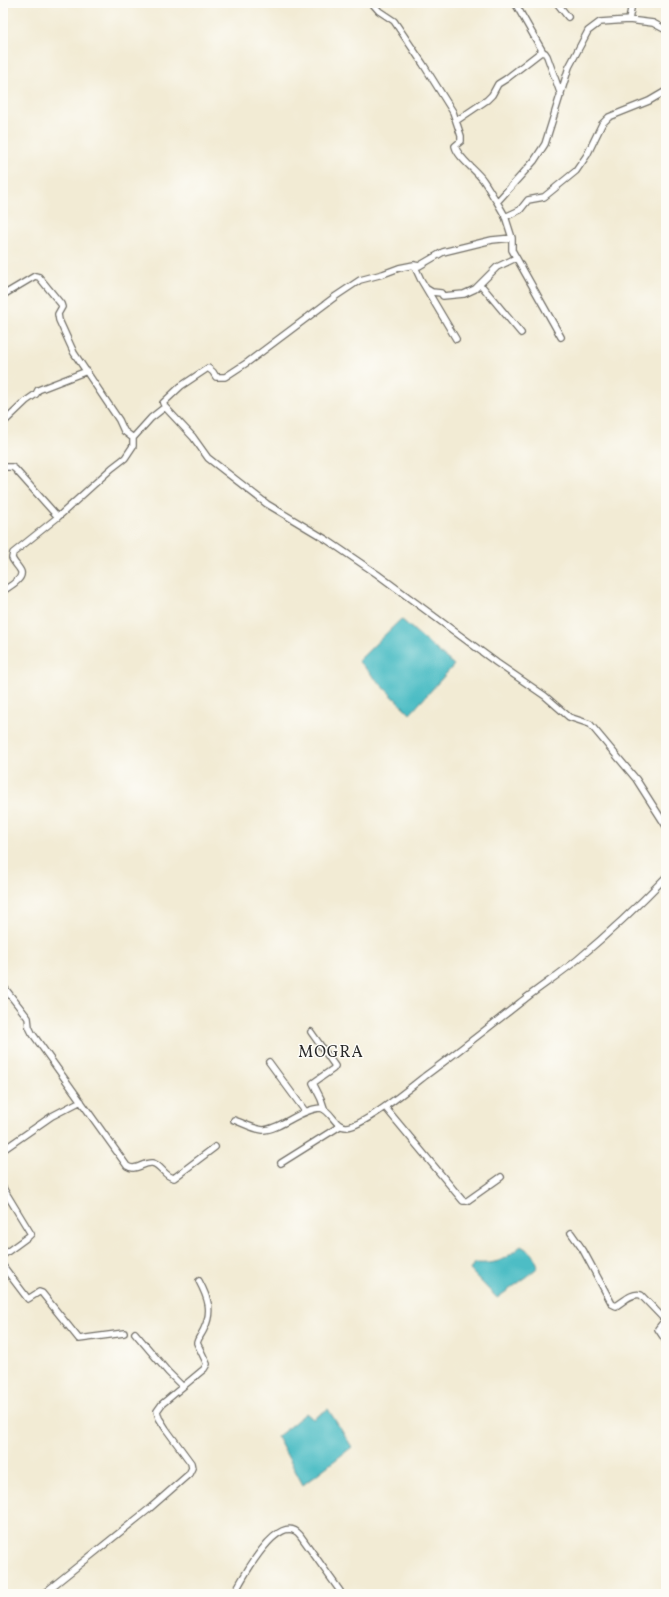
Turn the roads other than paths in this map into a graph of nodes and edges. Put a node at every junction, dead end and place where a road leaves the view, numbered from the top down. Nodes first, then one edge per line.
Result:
1 (372, 3) edge
2 (515, 3) edge
3 (557, 3) edge
4 (632, 3) edge
5 (568, 17) dead end
6 (628, 20) junction
7 (666, 30) edge
8 (543, 52) junction
9 (666, 91) edge
10 (560, 95) junction
11 (456, 122) junction
12 (497, 202) junction
13 (505, 217) junction
14 (512, 238) junction
15 (516, 258) junction
16 (414, 265) junction
17 (481, 284) junction
18 (427, 289) junction
19 (3, 295) edge
20 (521, 333) dead end
21 (561, 337) dead end
22 (456, 340) dead end
23 (87, 372) junction
24 (166, 407) junction
25 (3, 423) edge
26 (133, 438) junction
27 (3, 467) edge
28 (58, 517) junction
29 (3, 591) edge
30 (666, 826) edge
31 (666, 877) edge
32 (3, 986) edge
33 (311, 1032) dead end
34 (269, 1062) dead end
35 (81, 1101) junction
36 (385, 1107) junction
37 (324, 1108) junction
38 (305, 1112) junction
39 (234, 1120) dead end
40 (340, 1126) junction
41 (215, 1147) dead end
42 (3, 1150) edge
43 (281, 1163) dead end
44 (501, 1177) dead end
45 (3, 1188) edge
46 (570, 1233) dead end
47 (3, 1255) edge
48 (3, 1266) edge
49 (199, 1281) dead end
50 (124, 1333) dead end
51 (135, 1333) dead end
52 (666, 1341) edge
53 (182, 1386) junction
54 (340, 1591) dead end
55 (43, 1594) edge
56 (234, 1594) edge

1 - 11 street
2 - 8 street
3 - 5 street
4 - 6 street
6 - 7 street
6 - 10 street
8 - 10 street
8 - 11 street
9 - 13 street
10 - 12 street
11 - 12 street
12 - 13 street
13 - 14 street
14 - 15 street
14 - 16 street
15 - 17 street
15 - 21 street
16 - 18 street
16 - 24 street
17 - 18 street
17 - 20 street
18 - 22 street
19 - 23 street
23 - 25 street
23 - 26 street
24 - 26 street
24 - 30 street
26 - 28 street
27 - 28 street
28 - 29 street
31 - 36 street
32 - 35 street
33 - 37 street
34 - 38 street
35 - 41 street
35 - 42 street
36 - 40 street
36 - 44 street
37 - 38 street
37 - 40 street
38 - 39 street
40 - 43 street
45 - 47 street
46 - 52 street
48 - 50 street
49 - 53 street
51 - 53 street
53 - 55 street
54 - 56 street

